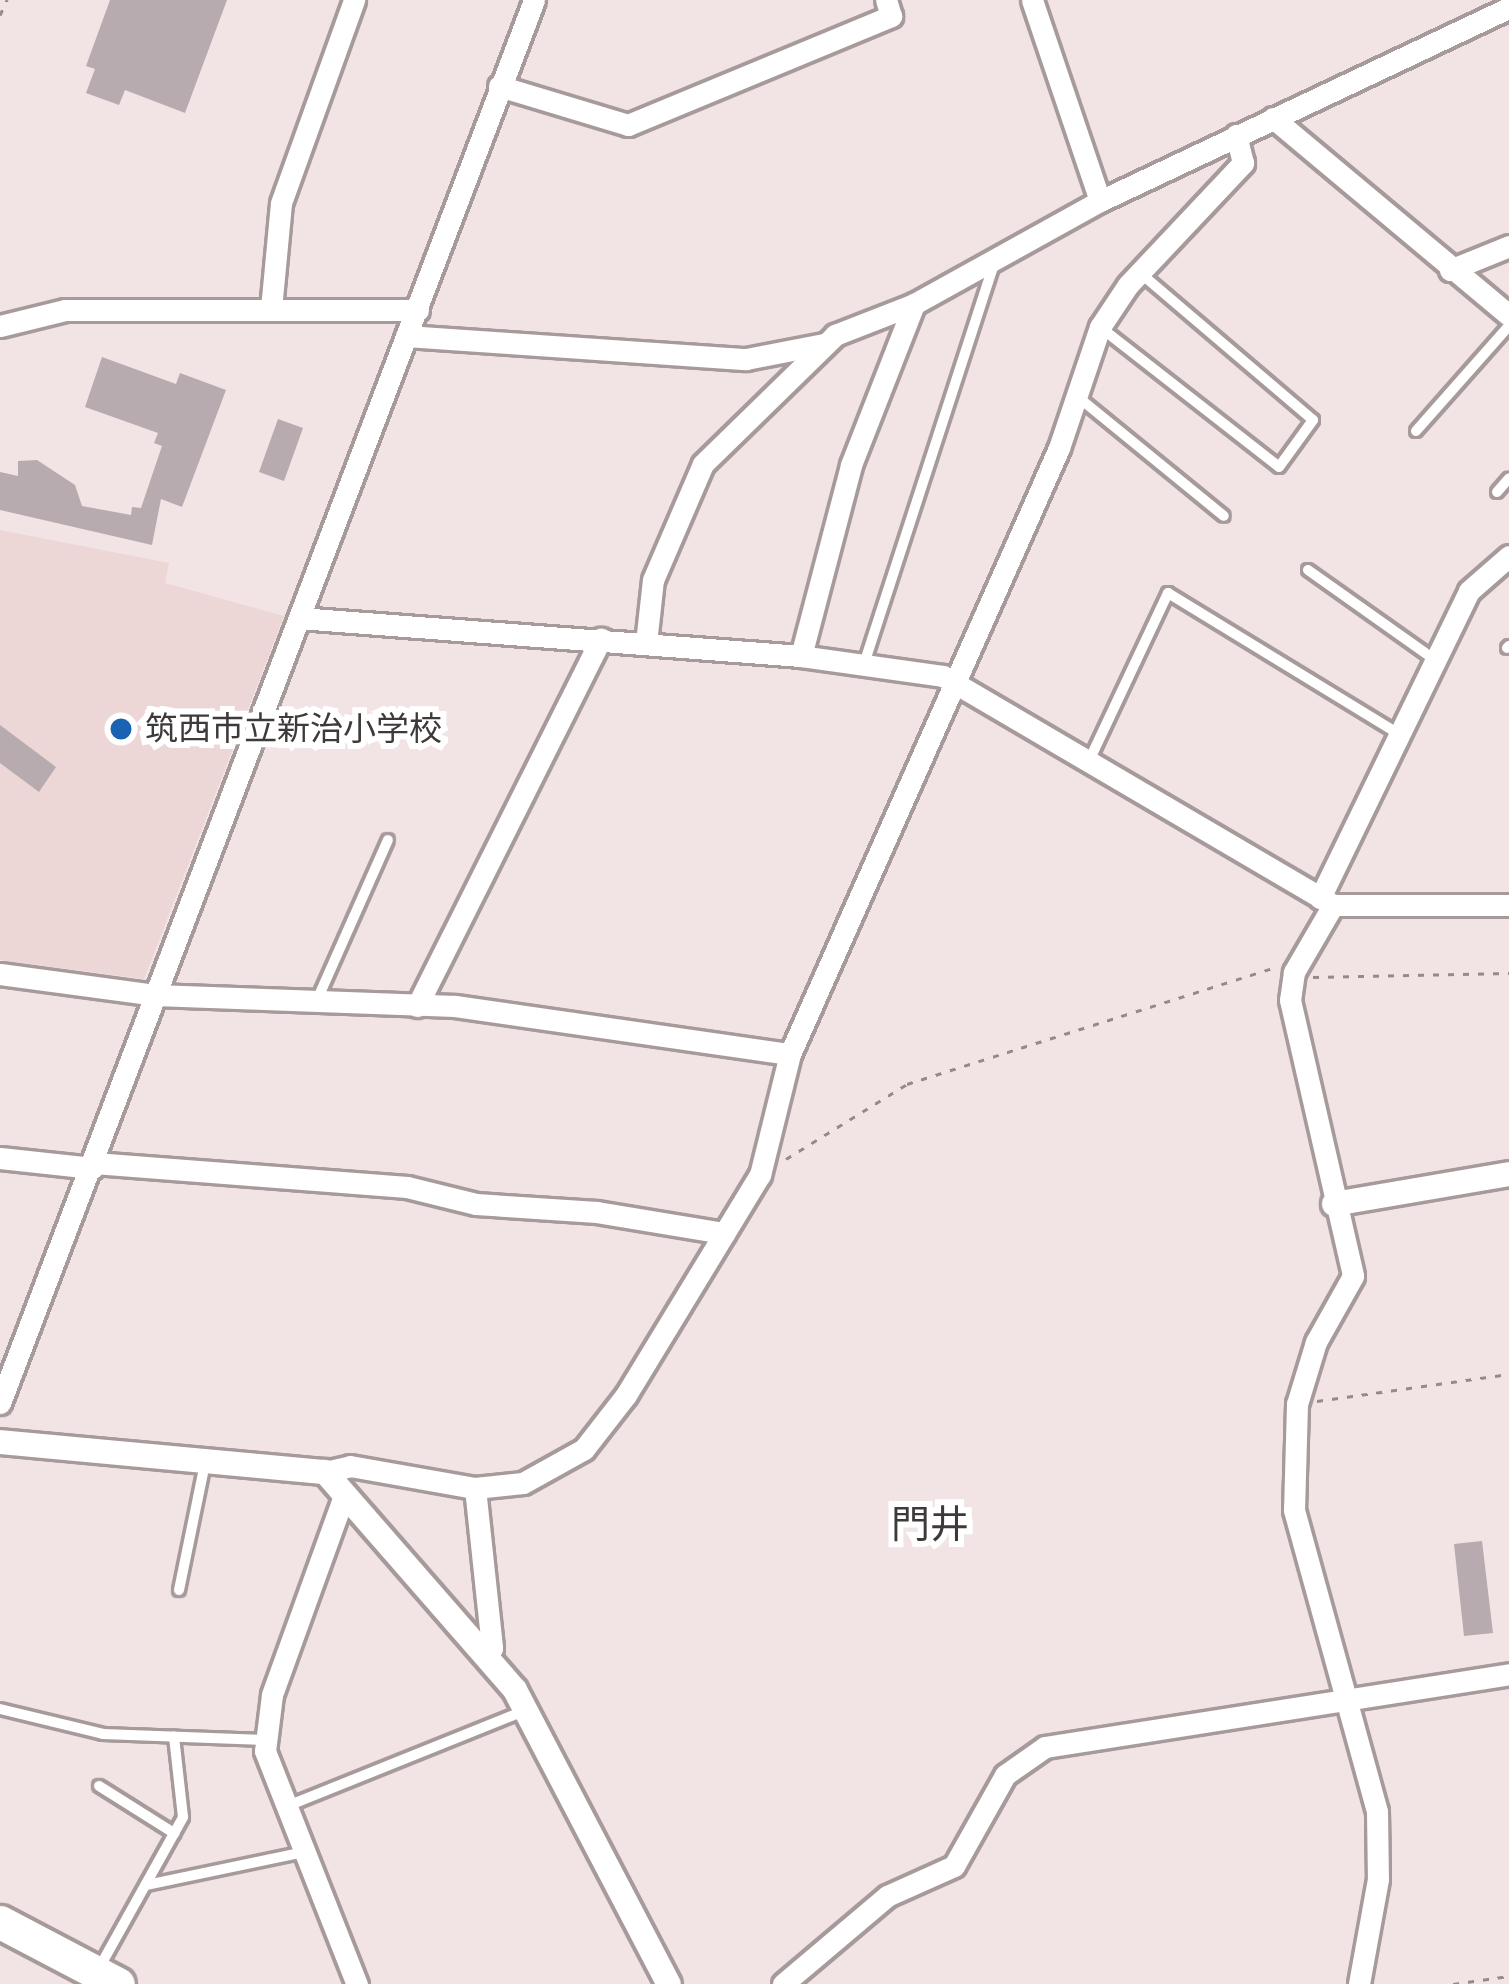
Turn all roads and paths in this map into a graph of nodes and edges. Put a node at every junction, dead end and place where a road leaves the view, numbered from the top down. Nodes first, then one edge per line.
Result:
1 (7, 0) edge
2 (354, 0) edge
3 (534, 0) edge
4 (886, 0) edge
5 (1032, 0) edge
6 (1509, 8) edge
7 (0, 15) edge
8 (500, 86) junction
9 (1273, 118) junction
10 (1236, 135) junction
11 (1100, 201) junction
12 (1509, 246) edge
13 (994, 263) junction
14 (1450, 270) junction
15 (1139, 272) junction
16 (914, 304) junction
17 (271, 309) junction
18 (418, 310) junction
19 (1509, 314) edge
20 (0, 326) edge
21 (1509, 326) edge
22 (1100, 327) junction
23 (406, 336) junction
24 (824, 344) junction
25 (1075, 395) junction
26 (1416, 431) dead end
27 (1509, 478) edge
28 (1497, 492) dead end
29 (1224, 516) dead end
30 (1509, 556) edge
31 (1308, 570) dead end
32 (299, 618) junction
33 (602, 639) junction
34 (646, 643) junction
35 (801, 656) junction
36 (1435, 660) junction
37 (864, 664) junction
38 (955, 687) junction
39 (1399, 734) junction
40 (1088, 764) junction
41 (388, 840) dead end
42 (1326, 901) junction
43 (1509, 905) edge
44 (1509, 973) edge
45 (0, 974) edge
46 (1294, 977) junction
47 (155, 995) junction
48 (315, 1003) junction
49 (417, 1006) junction
50 (790, 1054) junction
51 (0, 1158) edge
52 (93, 1166) junction
53 (1509, 1174) edge
54 (760, 1175) junction
55 (1334, 1204) junction
56 (724, 1233) junction
57 (1509, 1374) edge
58 (0, 1403) edge
59 (1297, 1404) junction
60 (0, 1442) edge
61 (206, 1460) junction
62 (325, 1472) junction
63 (475, 1488) junction
64 (345, 1493) junction
65 (179, 1590) dead end
66 (486, 1653) junction
67 (1509, 1674) edge
68 (1352, 1697) junction
69 (0, 1709) edge
70 (527, 1710) junction
71 (174, 1736) junction
72 (266, 1740) junction
73 (99, 1786) dead end
74 (285, 1807) junction
75 (174, 1833) junction
76 (304, 1852) junction
77 (146, 1885) junction
78 (0, 1922) edge
79 (1509, 1976) edge
80 (102, 1980) edge
81 (357, 1984) edge
82 (669, 1984) edge
83 (783, 1984) edge
84 (1359, 1984) edge
85 (1453, 1984) edge

1 - 7 path
2 - 17 street
3 - 8 street
4 - 8 street
5 - 11 street
6 - 9 street
8 - 18 street
9 - 10 street
9 - 14 street
10 - 11 street
10 - 15 street
11 - 13 street
12 - 14 street
13 - 16 street
13 - 37 lane
14 - 19 street
15 - 22 street
15 - 22 lane
16 - 24 street
16 - 35 street
17 - 18 street
17 - 20 street
18 - 23 street
21 - 26 lane
22 - 25 street
23 - 24 street
23 - 32 street
24 - 34 street
25 - 29 lane
25 - 38 street
27 - 28 lane
30 - 36 street
31 - 36 lane
32 - 33 street
32 - 47 street
33 - 34 street
33 - 49 street
34 - 35 street
35 - 37 street
36 - 39 street
37 - 38 street
38 - 40 street
38 - 50 street
39 - 40 lane
39 - 42 street
40 - 42 street
41 - 48 lane
42 - 43 street
42 - 46 street
44 - 46 path
45 - 47 street
46 - 54 path
46 - 55 street
47 - 48 street
47 - 52 street
48 - 49 street
49 - 50 street
50 - 54 street
51 - 52 street
52 - 56 street
52 - 58 street
53 - 55 street
54 - 56 street
55 - 59 street
56 - 63 street
57 - 59 path
59 - 68 street
60 - 61 street
61 - 62 street
61 - 65 lane
62 - 63 street
62 - 64 street
63 - 66 street
64 - 66 street
64 - 72 street
66 - 70 street
67 - 68 street
68 - 83 street
68 - 84 street
69 - 71 lane
70 - 74 lane
70 - 82 street
71 - 72 lane
71 - 75 lane
72 - 74 street
73 - 75 lane
74 - 76 street
75 - 77 lane
76 - 77 lane
76 - 81 street
77 - 80 lane
78 - 80 highway
79 - 85 path

